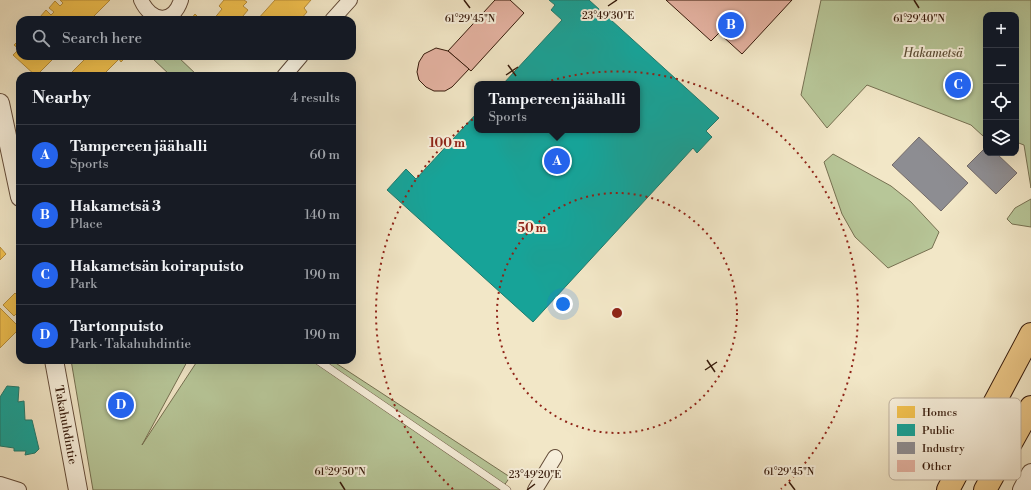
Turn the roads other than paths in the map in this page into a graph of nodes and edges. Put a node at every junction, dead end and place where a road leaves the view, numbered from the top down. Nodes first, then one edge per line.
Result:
1 (141, 0) edge
2 (181, 0) edge
3 (350, 0) edge
4 (157, 16) edge
5 (169, 16) edge
6 (336, 16) edge
7 (298, 60) edge
8 (287, 72) edge
9 (0, 103) edge
10 (16, 178) edge
11 (1031, 334) edge
12 (55, 364) edge
13 (323, 364) edge
14 (997, 398) edge
15 (1031, 407) edge
16 (1021, 425) edge
17 (556, 457) dead end
18 (1031, 473) edge
19 (953, 480) edge
20 (991, 480) edge
21 (0, 484) edge
22 (19, 490) edge
23 (78, 490) edge
24 (507, 490) edge
25 (535, 490) edge
26 (948, 490) edge
27 (985, 490) edge
28 (1022, 490) edge

1 - 4 street
2 - 5 street
3 - 6 street
7 - 8 street
9 - 10 street
11 - 14 highway
12 - 23 street, Takahuhdintie
13 - 24 lane
15 - 16 highway
17 - 25 street
18 - 28 street
19 - 26 highway
20 - 27 highway
21 - 22 street

